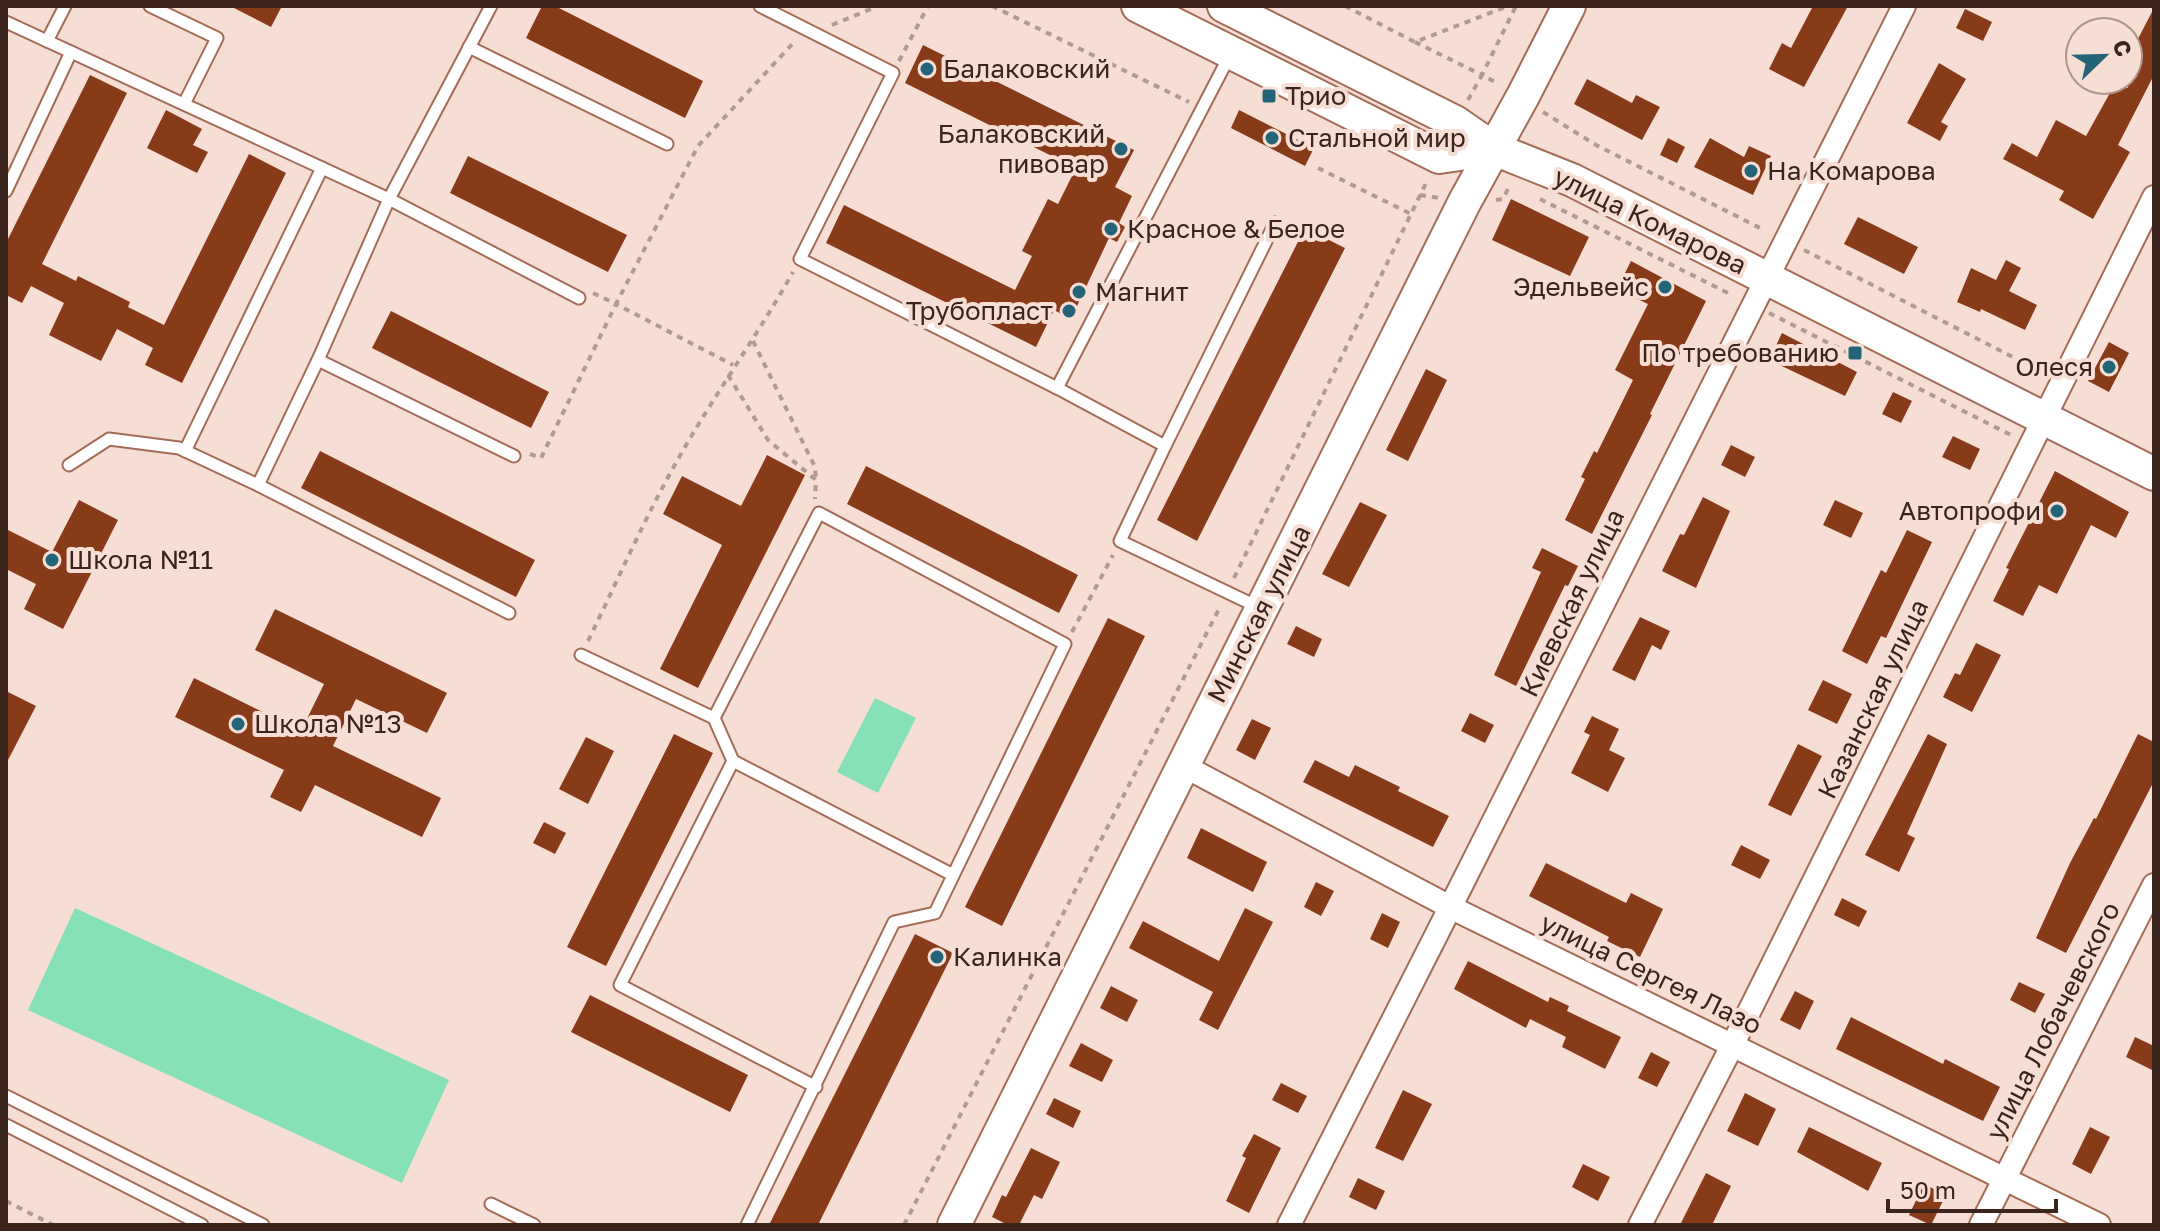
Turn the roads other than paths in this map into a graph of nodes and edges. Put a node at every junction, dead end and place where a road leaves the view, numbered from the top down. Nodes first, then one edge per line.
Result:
1 (65, 6) edge
2 (150, 6) edge
3 (491, 6) edge
4 (760, 6) edge
5 (1138, 6) edge
6 (1224, 6) edge
7 (1569, 6) edge
8 (1904, 6) edge
9 (6, 22) edge
10 (47, 41) junction
11 (469, 47) junction
12 (71, 52) junction
13 (1231, 53) junction
14 (184, 104) junction
15 (667, 144) dead end
16 (1494, 149) junction
17 (322, 168) junction
18 (6, 191) edge
19 (2154, 197) edge
20 (389, 199) junction
21 (1275, 223) dead end
22 (1758, 291) junction
23 (579, 298) road end
24 (318, 360) junction
25 (1057, 388) junction
26 (2038, 432) junction
27 (1165, 446) junction
28 (185, 451) junction
29 (514, 456) road end
30 (69, 465) dead end
31 (2154, 474) edge
32 (258, 485) junction
33 (1262, 609) junction
34 (509, 613) dead end
35 (581, 655) road end
36 (714, 718) junction
37 (733, 761) junction
38 (1182, 765) junction
39 (953, 875) junction
40 (2154, 885) edge
41 (1452, 908) junction
42 (1732, 1046) junction
43 (816, 1087) junction
44 (6, 1096) edge
45 (6, 1125) edge
46 (2004, 1178) junction
47 (491, 1204) dead end
48 (202, 1225) edge
49 (263, 1225) edge
50 (534, 1225) edge
51 (747, 1225) edge
52 (954, 1225) edge
53 (1289, 1225) edge
54 (1640, 1225) edge
55 (1981, 1225) edge
56 (2099, 1225) edge

1 - 10 lane
2 - 14 lane
3 - 11 lane
4 - 25 lane
5 - 13 main road
6 - 16 main road
7 - 16 main road, Минская улица
8 - 22 street, Киевская улица
9 - 10 lane
10 - 12 lane
11 - 15 lane
11 - 20 lane
12 - 14 lane
12 - 18 lane
13 - 16 main road, улица Комарова
13 - 25 lane
14 - 17 lane
16 - 22 main road, улица Комарова
16 - 33 main road, Минская улица
17 - 20 lane
17 - 28 lane
19 - 26 street, Казанская улица
20 - 23 lane
20 - 24 lane
21 - 27 lane
22 - 26 main road, улица Комарова
22 - 41 street, Киевская улица
24 - 29 lane
24 - 32 lane
25 - 27 lane
26 - 31 main road, улица Комарова
26 - 42 street, Казанская улица
27 - 33 lane
28 - 30 lane
28 - 32 lane
32 - 34 lane
33 - 38 main road, Минская улица
35 - 36 lane
36 - 37 lane
36 - 39 lane
37 - 39 lane
37 - 43 lane
38 - 41 street, улица Сергея Лазо
38 - 52 main road, Минская улица
39 - 43 lane
40 - 46 street, улица Лобачевского
41 - 42 street, улица Сергея Лазо
41 - 53 street, Киевская улица
42 - 46 street, улица Сергея Лазо
42 - 54 street, Казанская улица
43 - 51 lane
44 - 49 lane
45 - 48 lane
46 - 55 street, улица Лобачевского
46 - 56 street, улица Сергея Лазо
47 - 50 lane

